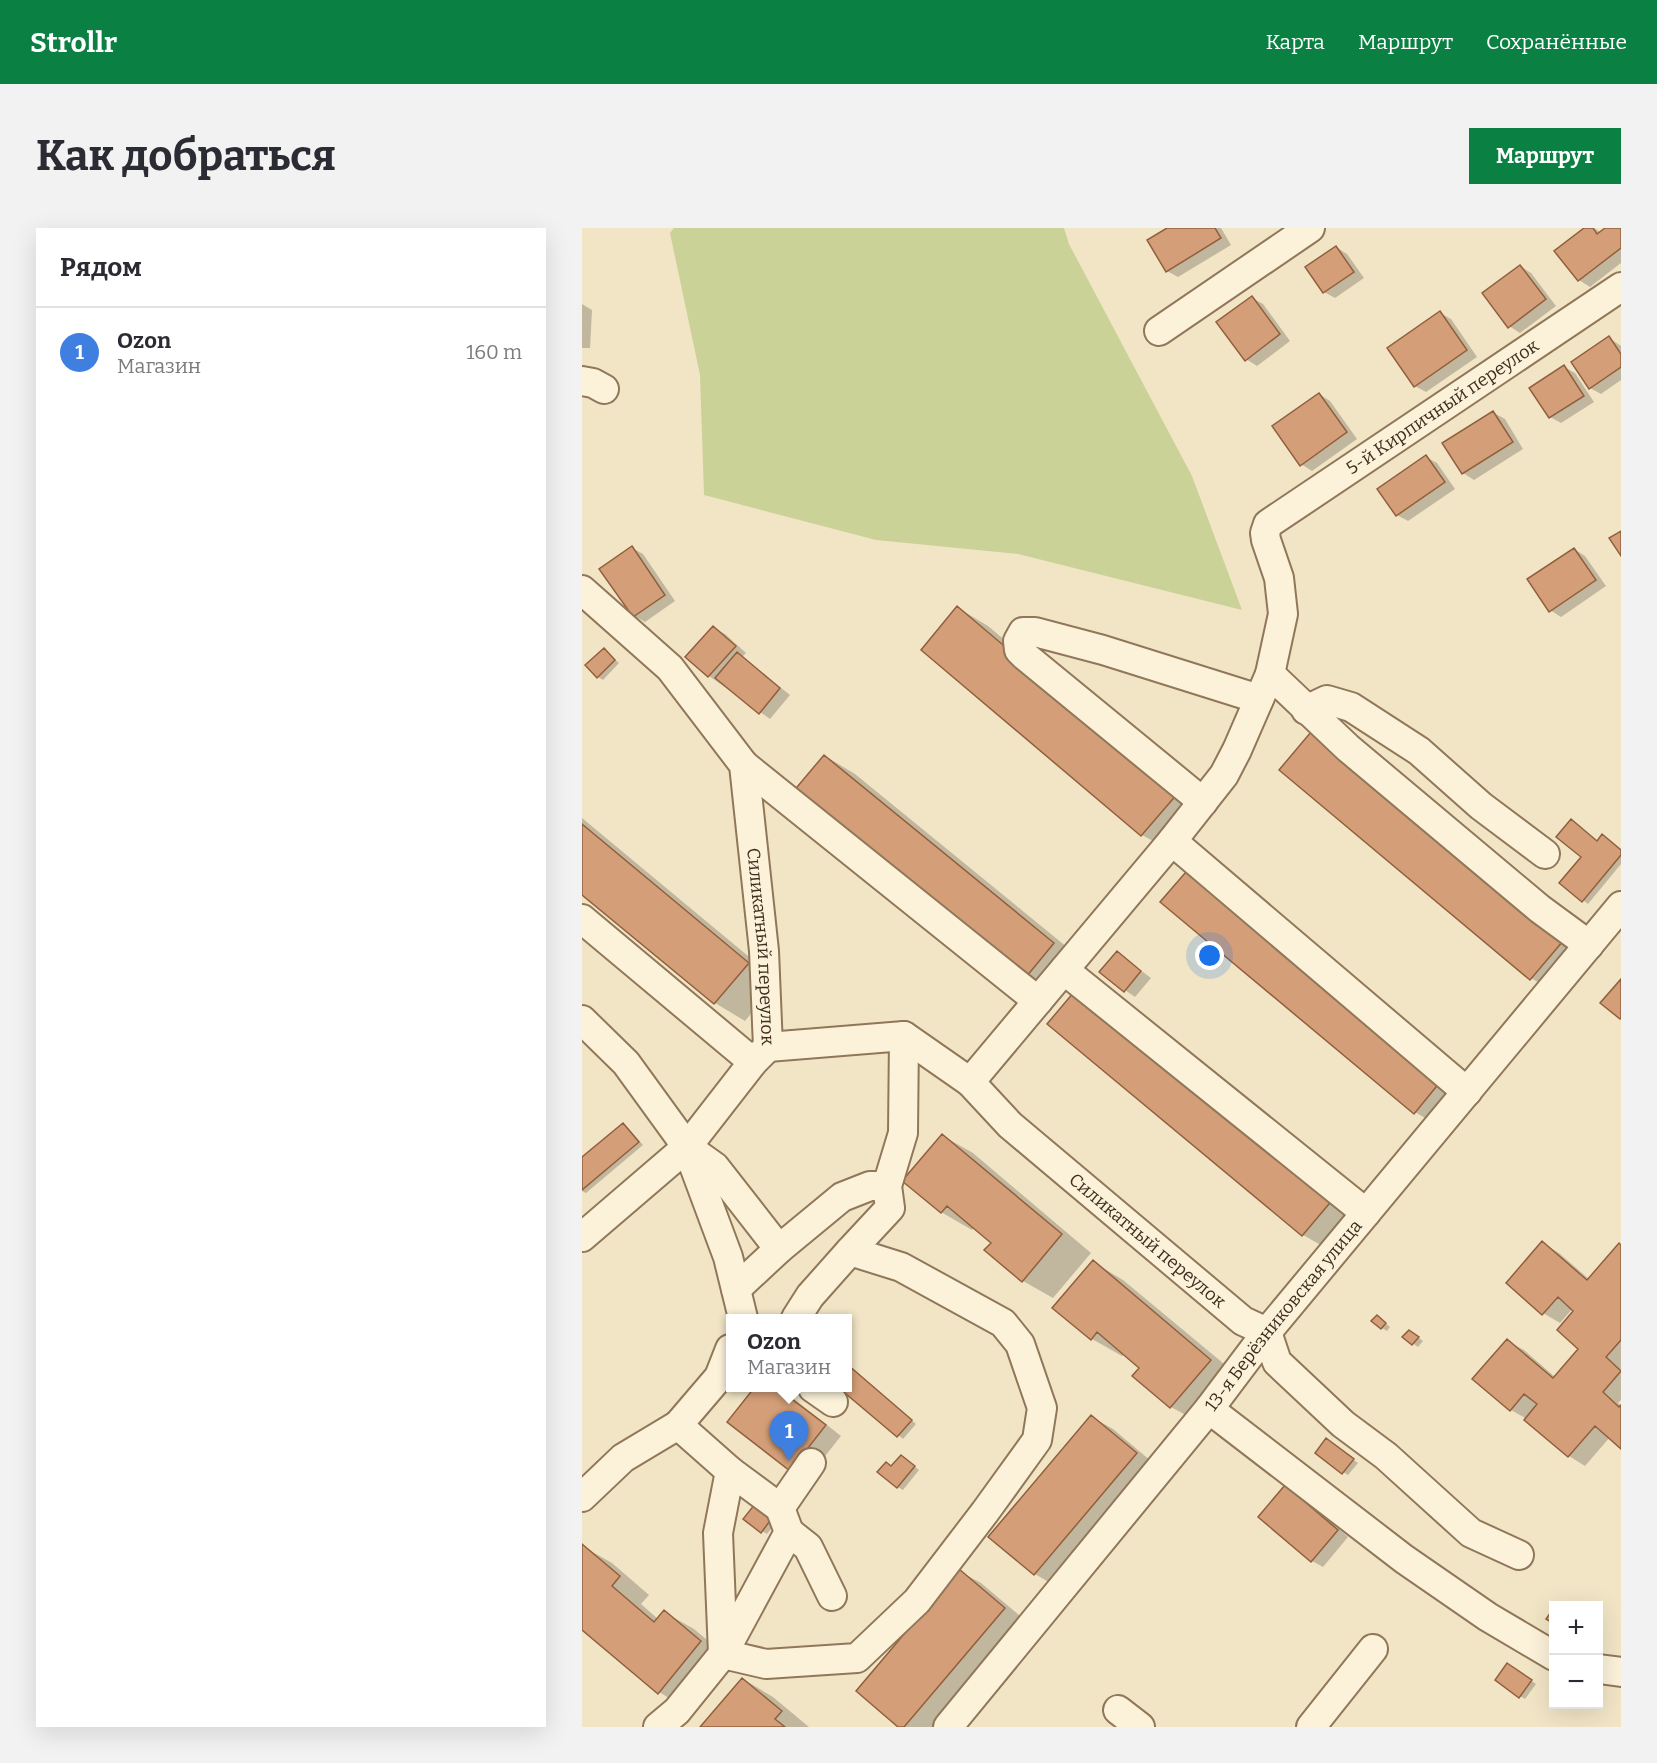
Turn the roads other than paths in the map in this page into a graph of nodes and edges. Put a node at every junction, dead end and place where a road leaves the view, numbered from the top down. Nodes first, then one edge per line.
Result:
1 (1310, 228) edge
2 (1621, 287) edge
3 (1159, 331) dead end
4 (582, 590) edge
5 (1264, 687) junction
6 (1306, 710) junction
7 (744, 765) junction
8 (1203, 802) junction
9 (1172, 841) junction
10 (1545, 854) dead end
11 (1621, 906) edge
12 (582, 920) edge
13 (1589, 945) junction
14 (1064, 970) junction
15 (1038, 1001) junction
16 (582, 1020) edge
17 (904, 1036) junction
18 (760, 1055) junction
19 (970, 1082) junction
20 (1467, 1092) junction
21 (687, 1147) junction
22 (887, 1186) junction
23 (1366, 1213) junction
24 (582, 1237) edge
25 (778, 1249) junction
26 (850, 1251) junction
27 (736, 1289) junction
28 (742, 1314) edge
29 (799, 1314) edge
30 (1267, 1332) junction
31 (725, 1374) edge
32 (1209, 1409) junction
33 (678, 1425) junction
34 (811, 1463) dead end
35 (730, 1471) junction
36 (582, 1497) edge
37 (785, 1520) junction
38 (1519, 1555) dead end
39 (832, 1596) dead end
40 (1373, 1649) dead end
41 (723, 1654) junction
42 (1552, 1655) edge
43 (1603, 1670) edge
44 (1621, 1672) edge
45 (658, 1727) edge
46 (948, 1727) edge
47 (1311, 1727) edge

1 - 3 street
2 - 5 street, 5-й Кирпичный переулок
4 - 7 street
5 - 6 street
5 - 8 street
5 - 8 street
6 - 10 street
6 - 13 street
7 - 15 street
7 - 18 street, Силикатный переулок
8 - 9 street
9 - 14 street
9 - 20 street
11 - 13 street, 13-я Берёзниковская улица
12 - 18 street
13 - 20 street, 13-я Берёзниковская улица
14 - 15 street
14 - 23 street
15 - 19 street
16 - 21 street
17 - 18 street, Силикатный переулок
17 - 19 street, Силикатный переулок
17 - 22 street
18 - 21 street
19 - 30 street, Силикатный переулок
20 - 23 street, 13-я Берёзниковская улица
21 - 24 street
21 - 25 street
21 - 27 street
22 - 25 street
22 - 26 street
23 - 30 street, 13-я Берёзниковская улица
25 - 27 street
26 - 29 street
26 - 41 street
27 - 28 street
30 - 32 street, 13-я Берёзниковская улица
30 - 38 street
31 - 33 street
32 - 42 street
32 - 46 street, 13-я Берёзниковская улица
33 - 35 street
33 - 36 street
34 - 37 street
35 - 37 street
35 - 41 street
37 - 39 street
37 - 41 street
40 - 47 street
41 - 45 street
43 - 44 street

